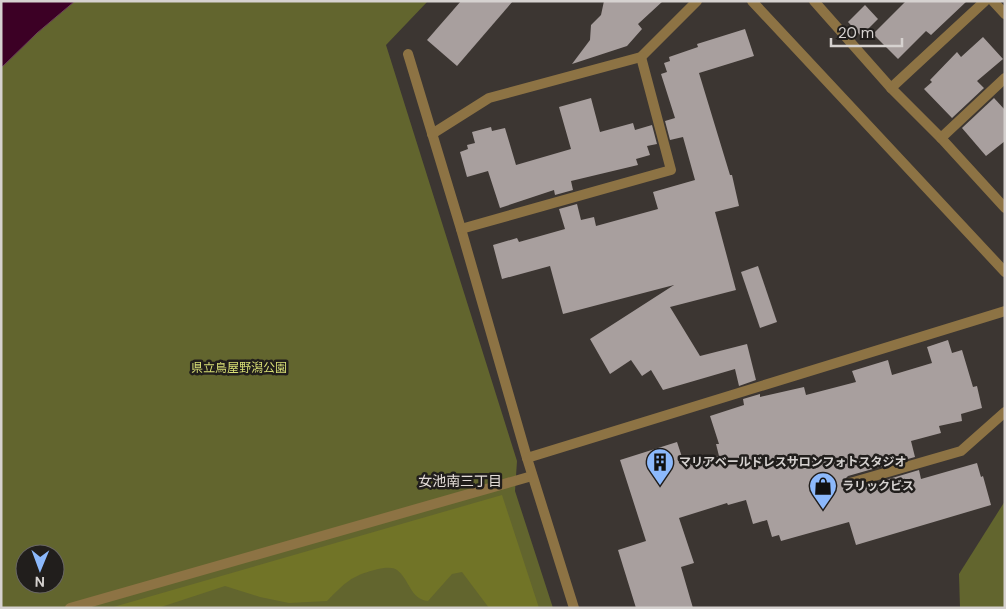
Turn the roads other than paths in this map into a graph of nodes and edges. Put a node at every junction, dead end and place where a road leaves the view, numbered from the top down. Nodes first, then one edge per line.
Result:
1 (697, 1) edge
2 (752, 1) edge
3 (814, 1) edge
4 (985, 1) edge
5 (994, 1) edge
6 (1005, 14) edge
7 (408, 54) dead end
8 (641, 57) junction
9 (1005, 78) edge
10 (891, 88) junction
11 (432, 134) junction
12 (940, 138) junction
13 (1005, 208) edge
14 (461, 229) junction
15 (1005, 272) edge
16 (1005, 311) edge
17 (1005, 412) edge
18 (526, 458) junction
19 (532, 476) junction
20 (850, 483) dead end
21 (70, 608) edge
22 (574, 608) edge

1 - 8 street
2 - 15 street
3 - 10 street
4 - 10 street
5 - 6 street
7 - 11 street
8 - 11 street
8 - 14 street
9 - 12 street
10 - 12 street
11 - 14 street
12 - 13 street
14 - 18 street
16 - 18 street
17 - 20 street
18 - 19 street
19 - 21 street
19 - 22 street

